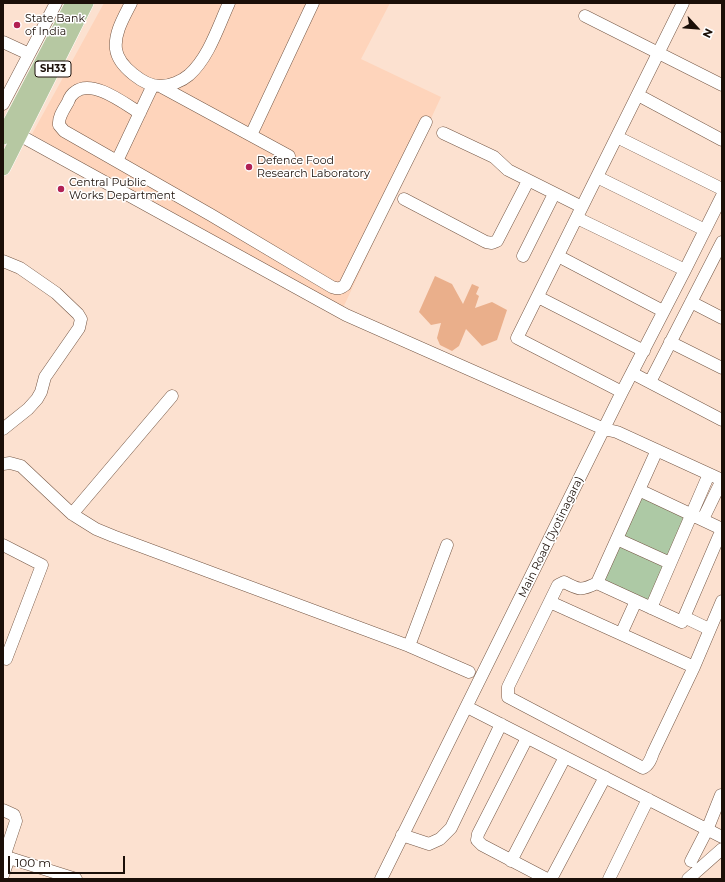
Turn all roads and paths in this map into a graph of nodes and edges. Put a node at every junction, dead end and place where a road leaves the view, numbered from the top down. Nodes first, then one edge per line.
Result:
1 (56, 3) edge
2 (73, 3) edge
3 (86, 3) edge
4 (131, 3) edge
5 (229, 3) edge
6 (314, 3) edge
7 (684, 3) edge
8 (585, 16) dead end
9 (3, 42) edge
10 (658, 53) junction
11 (29, 54) junction
12 (188, 76) junction
13 (722, 85) edge
14 (157, 86) junction
15 (638, 95) junction
16 (181, 97) junction
17 (3, 104) edge
18 (140, 113) junction
19 (426, 122) dead end
20 (10, 133) edge
21 (442, 133) dead end
22 (251, 135) junction
23 (617, 137) junction
24 (722, 140) edge
25 (8, 148) edge
26 (289, 156) dead end
27 (117, 161) junction
28 (3, 168) edge
29 (597, 177) junction
30 (528, 181) junction
31 (722, 189) edge
32 (554, 194) junction
33 (722, 196) edge
34 (404, 199) dead end
35 (580, 213) junction
36 (705, 230) junction
37 (722, 242) edge
38 (523, 256) dead end
39 (558, 256) junction
40 (717, 264) edge
41 (5, 266) edge
42 (685, 270) junction
43 (538, 297) junction
44 (691, 302) junction
45 (663, 312) junction
46 (722, 318) edge
47 (670, 342) junction
48 (644, 351) junction
49 (722, 368) edge
50 (632, 373) junction
51 (650, 382) junction
52 (622, 392) junction
53 (172, 396) dead end
54 (722, 420) edge
55 (3, 429) edge
56 (604, 429) junction
57 (657, 450) junction
58 (3, 464) edge
59 (709, 474) junction
60 (722, 480) edge
61 (639, 490) junction
62 (72, 514) junction
63 (691, 514) junction
64 (703, 519) junction
65 (722, 529) edge
66 (617, 539) junction
67 (3, 545) edge
68 (447, 545) dead end
69 (670, 563) junction
70 (597, 583) junction
71 (636, 601) junction
72 (722, 601) edge
73 (550, 602) junction
74 (651, 608) junction
75 (684, 617) junction
76 (709, 629) junction
77 (621, 634) junction
78 (409, 646) junction
79 (6, 659) dead end
80 (694, 667) junction
81 (469, 672) dead end
82 (467, 707) junction
83 (501, 724) junction
84 (528, 738) junction
85 (565, 757) junction
86 (605, 777) junction
87 (721, 794) dead end
88 (648, 799) junction
89 (3, 810) edge
90 (707, 830) junction
91 (402, 835) junction
92 (722, 837) edge
93 (722, 849) edge
94 (6, 857) edge
95 (511, 861) junction
96 (692, 861) dead end
97 (3, 875) edge
98 (76, 879) edge
99 (380, 879) edge
100 (547, 879) edge
101 (551, 879) edge
102 (608, 879) edge
103 (688, 879) edge

1 - 11 street
2 - 20 main road
3 - 20 main road, SH33
4 - 14 street
5 - 12 street
6 - 22 street
7 - 10 street
8 - 10 street
9 - 11 street
10 - 13 street
10 - 15 street
11 - 17 street
12 - 14 street
12 - 16 street
14 - 16 street
14 - 18 street
15 - 23 street
15 - 24 street
16 - 22 street
18 - 27 street
18 - 27 street
19 - 27 street
20 - 25 main road, SH33
20 - 56 street
21 - 30 street
22 - 26 street
23 - 29 street
23 - 31 street
25 - 28 main road, SH33
29 - 35 street
29 - 36 street
30 - 32 street
30 - 34 street
32 - 35 street
32 - 38 street
33 - 36 street, Main Road (Jyotinagara)
35 - 39 street
35 - 42 street
36 - 42 street, Main Road (Jyotinagara)
37 - 40 street
39 - 43 street
39 - 45 street
40 - 44 street
41 - 55 street
42 - 45 street, Main Road (Jyotinagara)
43 - 48 street
43 - 52 street
44 - 46 street
44 - 47 street
45 - 48 street, Main Road (Jyotinagara)
47 - 49 street
47 - 51 street
48 - 50 street, Main Road (Jyotinagara)
50 - 51 street
50 - 52 street, Main Road (Jyotinagara)
51 - 54 street
52 - 56 street, Main Road (Jyotinagara)
53 - 62 street
56 - 57 street
56 - 82 street, Main Road (Jyotinagara)
57 - 59 street
57 - 61 street
58 - 62 street
59 - 60 street
59 - 63 street
60 - 64 street
61 - 63 street
61 - 66 street
62 - 78 street
63 - 64 street
63 - 69 street
64 - 65 street
65 - 75 street
66 - 69 street
66 - 70 street
67 - 79 street
68 - 78 street
69 - 74 street
70 - 71 street
70 - 73 street
71 - 74 street
71 - 77 street
72 - 76 street
73 - 77 street
73 - 80 street
74 - 75 street
75 - 76 street
76 - 80 street
77 - 80 street
78 - 81 street
82 - 83 street
82 - 91 street, Main Road (Jyotinagara)
83 - 84 street
83 - 91 street
84 - 85 street
84 - 95 street
85 - 86 street
85 - 95 street
86 - 88 street
86 - 101 street
87 - 90 street
88 - 90 street
88 - 102 street
89 - 94 street
90 - 92 street
90 - 96 street
91 - 99 street, Main Road (Jyotinagara)
93 - 103 street
94 - 97 street
94 - 98 street
95 - 100 street

